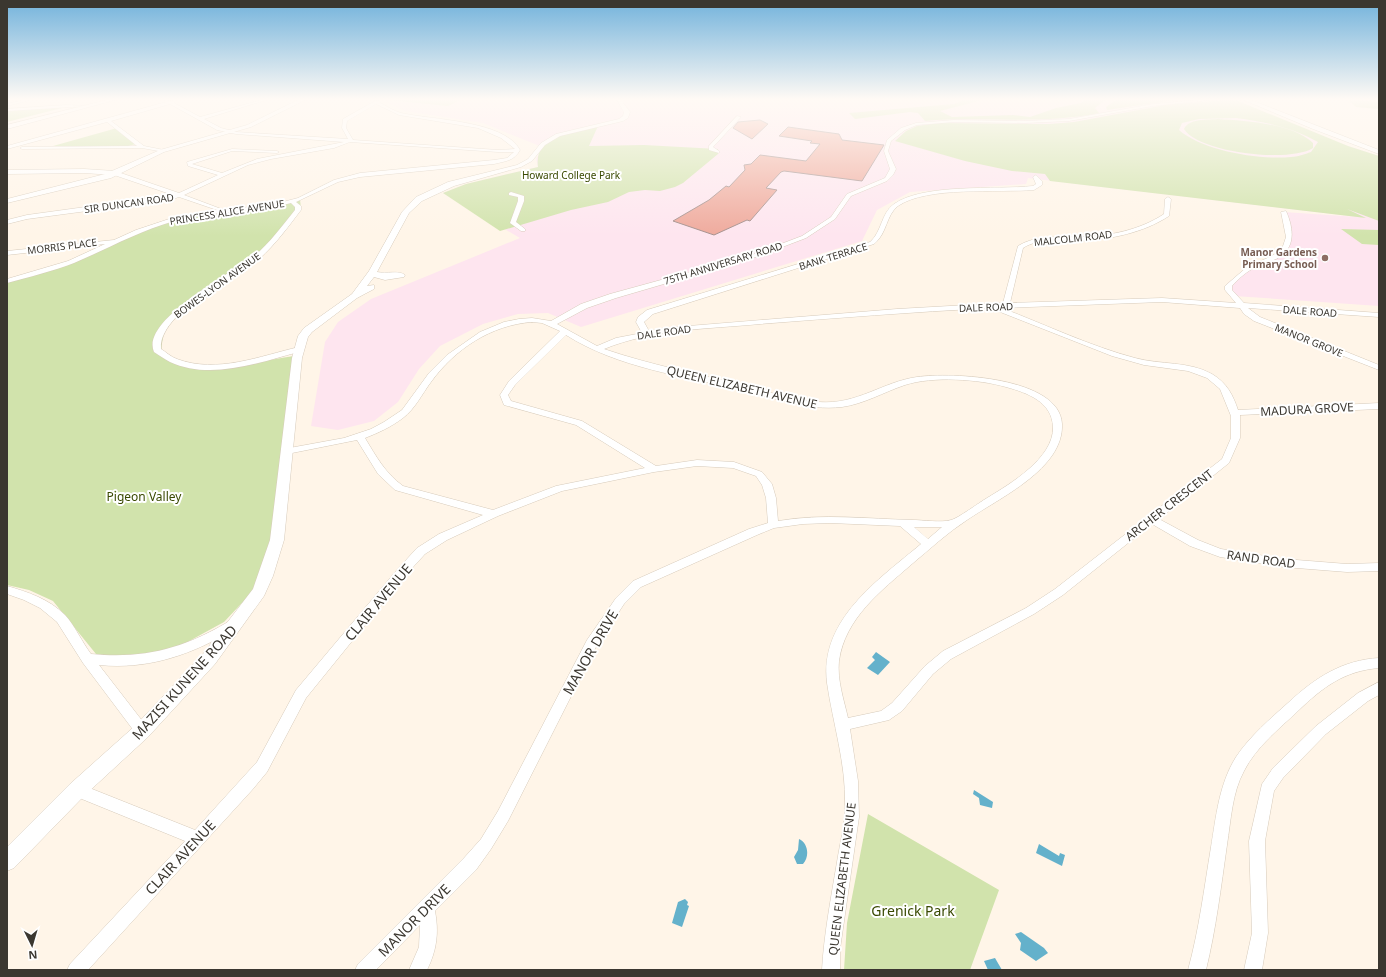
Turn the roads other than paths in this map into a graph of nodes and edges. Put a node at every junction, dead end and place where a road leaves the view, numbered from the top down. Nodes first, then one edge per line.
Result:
1 (20, 146) edge
2 (160, 146) edge
3 (182, 146) edge
4 (327, 146) edge
5 (418, 146) edge
6 (513, 146) edge
7 (542, 146) edge
8 (712, 146) edge
9 (888, 146) edge
10 (1362, 146) edge
11 (142, 147) joint
12 (150, 148) junction
13 (8, 149) edge
14 (518, 149) junction
15 (484, 150) junction
16 (162, 151) junction
17 (498, 151) junction
18 (717, 152) dead end
19 (1379, 152) edge
20 (289, 153) junction
21 (514, 156) junction
22 (34, 171) junction
23 (98, 172) junction
24 (7, 173) edge
25 (115, 173) junction
26 (28, 174) junction
27 (221, 174) junction
28 (90, 175) junction
29 (108, 176) junction
30 (1036, 177) dead end
31 (511, 194) dead end
32 (306, 195) junction
33 (7, 196) edge
34 (179, 196) junction
35 (170, 198) junction
36 (1168, 199) dead end
37 (7, 201) edge
38 (292, 201) junction
39 (299, 209) junction
40 (225, 212) junction
41 (1284, 212) dead end
42 (208, 213) junction
43 (7, 222) edge
44 (523, 230) dead end
45 (116, 241) junction
46 (7, 253) edge
47 (32, 273) junction
48 (374, 273) junction
49 (689, 274) junction
50 (7, 275) edge
51 (401, 275) dead end
52 (7, 281) edge
53 (369, 290) junction
54 (354, 296) junction
55 (991, 306) junction
56 (1006, 306) junction
57 (1242, 306) junction
58 (1379, 316) edge
59 (531, 319) junction
60 (553, 323) junction
61 (565, 331) junction
62 (646, 333) junction
63 (301, 345) junction
64 (597, 349) junction
65 (1379, 368) edge
66 (1379, 406) edge
67 (1236, 413) junction
68 (360, 437) junction
69 (287, 451) junction
70 (654, 469) junction
71 (494, 514) junction
72 (1151, 519) junction
73 (903, 523) junction
74 (954, 524) junction
75 (773, 525) junction
76 (928, 545) junction
77 (1379, 567) edge
78 (7, 590) edge
79 (240, 620) junction
80 (87, 659) junction
81 (1379, 663) edge
82 (1379, 688) edge
83 (843, 725) junction
84 (142, 731) junction
85 (77, 790) junction
86 (197, 838) junction
87 (7, 861) edge
88 (426, 908) junction
89 (76, 970) edge
90 (364, 970) edge
91 (418, 970) edge
92 (831, 970) edge
93 (1197, 970) edge
94 (1253, 970) edge

1 - 13 street
2 - 12 main road
3 - 16 main road
4 - 20 street, SIR DUNCAN ROAD
5 - 15 street
6 - 14 street
7 - 48 street
8 - 18 street
9 - 49 street, 75TH ANNIVERSARY ROAD
10 - 19 main road
11 - 12 street
11 - 13 street
12 - 16 street
12 - 23 main road
14 - 15 street
14 - 17 street
14 - 21 street
15 - 17 street
16 - 25 main road
17 - 21 street
20 - 27 street, SIR DUNCAN ROAD
20 - 27 street
21 - 32 street, PRINCESS ALICE AVENUE
22 - 23 street
22 - 24 street
22 - 26 street
23 - 25 street
23 - 28 main road
24 - 26 street
25 - 29 main road
25 - 34 street
26 - 28 street
27 - 34 street, SIR DUNCAN ROAD
28 - 29 street
28 - 33 main road
29 - 35 street
29 - 37 main road
30 - 62 street, BANK TERRACE
31 - 44 street
32 - 38 street, PRINCESS ALICE AVENUE
32 - 39 street
34 - 35 street, SIR DUNCAN ROAD
34 - 40 street
35 - 42 street
35 - 43 street, SIR DUNCAN ROAD
36 - 56 street, MALCOLM ROAD
38 - 39 street
38 - 40 street, PRINCESS ALICE AVENUE
39 - 63 street, BOWES-LYON AVENUE
40 - 42 street, PRINCESS ALICE AVENUE
41 - 57 street, MANOR GROVE
42 - 45 street, PRINCESS ALICE AVENUE
45 - 46 street, MORRIS PLACE
45 - 47 street, PRINCESS ALICE AVENUE
47 - 50 street
47 - 52 street, PRINCESS ALICE AVENUE
48 - 51 street
48 - 53 street
48 - 54 street
49 - 59 street
49 - 60 street, 75TH ANNIVERSARY ROAD
53 - 54 street
53 - 63 street
54 - 63 street, MAZISI KUNENE ROAD
55 - 56 street, DALE ROAD
55 - 62 street, DALE ROAD
55 - 67 street, ARCHER CRESCENT
56 - 57 street, DALE ROAD
57 - 58 street, DALE ROAD
57 - 65 street, MANOR GROVE
59 - 60 street, QUEEN ELIZABETH AVENUE
59 - 68 street, QUEEN ELIZABETH AVENUE
60 - 61 street, QUEEN ELIZABETH AVENUE
61 - 64 street, QUEEN ELIZABETH AVENUE
61 - 70 street
62 - 64 street, DALE ROAD
63 - 69 street, MAZISI KUNENE ROAD
64 - 74 street, QUEEN ELIZABETH AVENUE
66 - 67 street, MADURA GROVE
67 - 72 street, ARCHER CRESCENT
68 - 69 street, QUEEN ELIZABETH AVENUE
68 - 71 street
69 - 79 street, MAZISI KUNENE ROAD
70 - 71 street, CLAIR AVENUE
70 - 75 street, CLAIR AVENUE
71 - 86 street, CLAIR AVENUE
72 - 77 street, RAND ROAD
72 - 83 street, ARCHER CRESCENT
73 - 74 street, MANOR DRIVE
73 - 75 street, MANOR DRIVE
73 - 76 street
74 - 76 street, QUEEN ELIZABETH AVENUE
75 - 88 street, MANOR DRIVE
76 - 83 street, QUEEN ELIZABETH AVENUE
78 - 80 street
79 - 80 street
79 - 84 street, MAZISI KUNENE ROAD
80 - 84 street
81 - 93 street
82 - 94 street
83 - 92 street, QUEEN ELIZABETH AVENUE
84 - 85 street, MAZISI KUNENE ROAD
85 - 86 street
85 - 87 street, MAZISI KUNENE ROAD
86 - 89 street, CLAIR AVENUE
88 - 90 street, MANOR DRIVE
88 - 91 street

